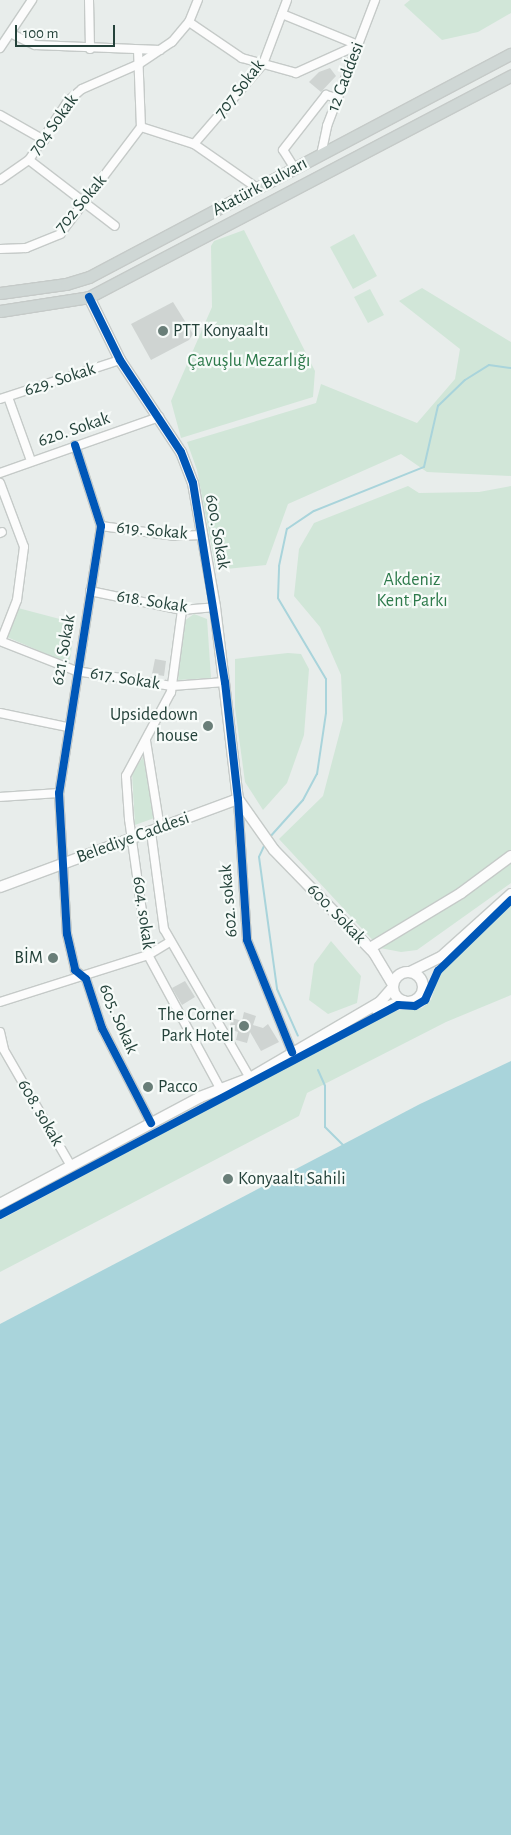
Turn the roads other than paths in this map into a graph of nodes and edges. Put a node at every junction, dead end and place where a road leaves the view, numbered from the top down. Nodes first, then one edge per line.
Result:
1 (32, 0) edge
2 (89, 0) edge
3 (198, 0) edge
4 (287, 0) edge
5 (375, 0) edge
6 (282, 14) junction
7 (189, 22) junction
8 (12, 34) junction
9 (358, 45) junction
10 (0, 48) edge
11 (90, 49) junction
12 (138, 50) junction
13 (160, 50) junction
14 (511, 54) edge
15 (139, 64) junction
16 (263, 64) junction
17 (511, 75) edge
18 (337, 98) junction
19 (0, 114) edge
20 (141, 127) junction
21 (44, 140) junction
22 (194, 144) junction
23 (321, 155) junction
24 (30, 160) junction
25 (295, 169) junction
26 (0, 180) edge
27 (257, 188) junction
28 (87, 202) junction
29 (116, 226) dead end
30 (0, 249) edge
31 (0, 293) edge
32 (89, 297) junction
33 (0, 311) edge
34 (120, 360) junction
35 (8, 397) junction
36 (0, 399) edge
37 (159, 417) junction
38 (75, 445) junction
39 (31, 460) junction
40 (0, 473) edge
41 (0, 483) edge
42 (101, 526) junction
43 (203, 534) junction
44 (90, 591) junction
45 (215, 607) junction
46 (182, 610) junction
47 (0, 641) edge
48 (76, 671) junction
49 (225, 682) junction
50 (172, 686) junction
51 (0, 713) edge
52 (67, 727) junction
53 (146, 741) junction
54 (59, 793) junction
55 (0, 797) edge
56 (238, 799) junction
57 (156, 830) junction
58 (133, 838) junction
59 (511, 856) edge
60 (61, 864) junction
61 (0, 887) edge
62 (511, 894) edge
63 (170, 942) junction
64 (372, 950) junction
65 (148, 955) junction
66 (441, 957) junction
67 (409, 972) junction
68 (80, 975) junction
69 (393, 986) junction
70 (422, 988) junction
71 (403, 1001) junction
72 (0, 1002) edge
73 (0, 1032) edge
74 (290, 1054) junction
75 (250, 1078) junction
76 (221, 1090) junction
77 (151, 1123) junction
78 (71, 1166) junction
79 (0, 1204) edge

1 - 8 street
2 - 11 street
3 - 7 street
4 - 6 street, 707 Sokak
5 - 9 street, 12 Caddesi
6 - 9 street
6 - 16 street, 707 Sokak
7 - 13 street, 704 Sokak
7 - 16 street
8 - 10 street
8 - 11 street
9 - 16 street
9 - 18 street, 12 Caddesi
11 - 12 street
12 - 13 street
12 - 15 street
13 - 15 street, 704 Sokak
14 - 23 main road, Atatürk Bulvarı
15 - 20 street
15 - 21 street, 704 Sokak
16 - 22 street, 707 Sokak
17 - 32 main road, Atatürk Bulvarı
18 - 23 street, 12 Caddesi
18 - 25 street
19 - 21 street
20 - 22 street
20 - 28 street, 702 Sokak
21 - 24 street, 704 Sokak
22 - 27 street
23 - 25 main road, Atatürk Bulvarı
24 - 26 street, 704 Sokak
24 - 28 street
25 - 27 main road, Atatürk Bulvarı
27 - 31 main road, Atatürk Bulvarı
28 - 29 street
28 - 30 street, 702 Sokak
32 - 33 main road, Atatürk Bulvarı
32 - 34 main road, 600. Sokak
34 - 35 street, 629. Sokak
34 - 37 main road, 600. Sokak
35 - 36 street, 629. Sokak
35 - 39 street
37 - 38 street, 620. Sokak
37 - 43 main road, 600. Sokak
38 - 39 street, 620. Sokak
38 - 42 street, 621. Sokak
39 - 40 street, 620. Sokak
41 - 47 street
42 - 43 street, 619. Sokak
42 - 44 street, 621. Sokak
43 - 45 main road, 600. Sokak
44 - 46 street, 618. Sokak
44 - 48 street, 621. Sokak
45 - 46 street, 618. Sokak
45 - 49 main road, 600. Sokak
46 - 50 street, 604. sokak
47 - 48 street, 617. Sokak
48 - 50 street, 617. Sokak
48 - 52 street, 621. Sokak
49 - 50 street, 617. Sokak
49 - 56 main road, 600. Sokak
50 - 53 street, 604. sokak
51 - 52 street
52 - 54 street, 621. Sokak
53 - 57 street
53 - 58 street, 604. sokak
54 - 55 street
54 - 60 street, 621. Sokak
56 - 57 main road, Belediye Caddesi
56 - 64 main road, 600. Sokak
56 - 74 street, 602. sokak
57 - 58 main road, Belediye Caddesi
57 - 63 street
58 - 60 main road, Belediye Caddesi
58 - 65 street, 604. sokak
59 - 64 main road
60 - 61 main road, Belediye Caddesi
60 - 68 street, 605. Sokak
62 - 66 main road
63 - 65 street
63 - 75 street
64 - 67 main road
64 - 69 main road
65 - 68 street
65 - 76 street, 604. sokak
66 - 67 main road
66 - 70 main road
67 - 69 main road
67 - 70 main road
68 - 72 street
68 - 77 street, 605. Sokak
69 - 71 main road
69 - 74 main road
70 - 71 main road
71 - 74 main road
73 - 78 street, 608. sokak
74 - 75 main road
75 - 76 main road
76 - 77 main road
77 - 78 main road
78 - 79 main road

